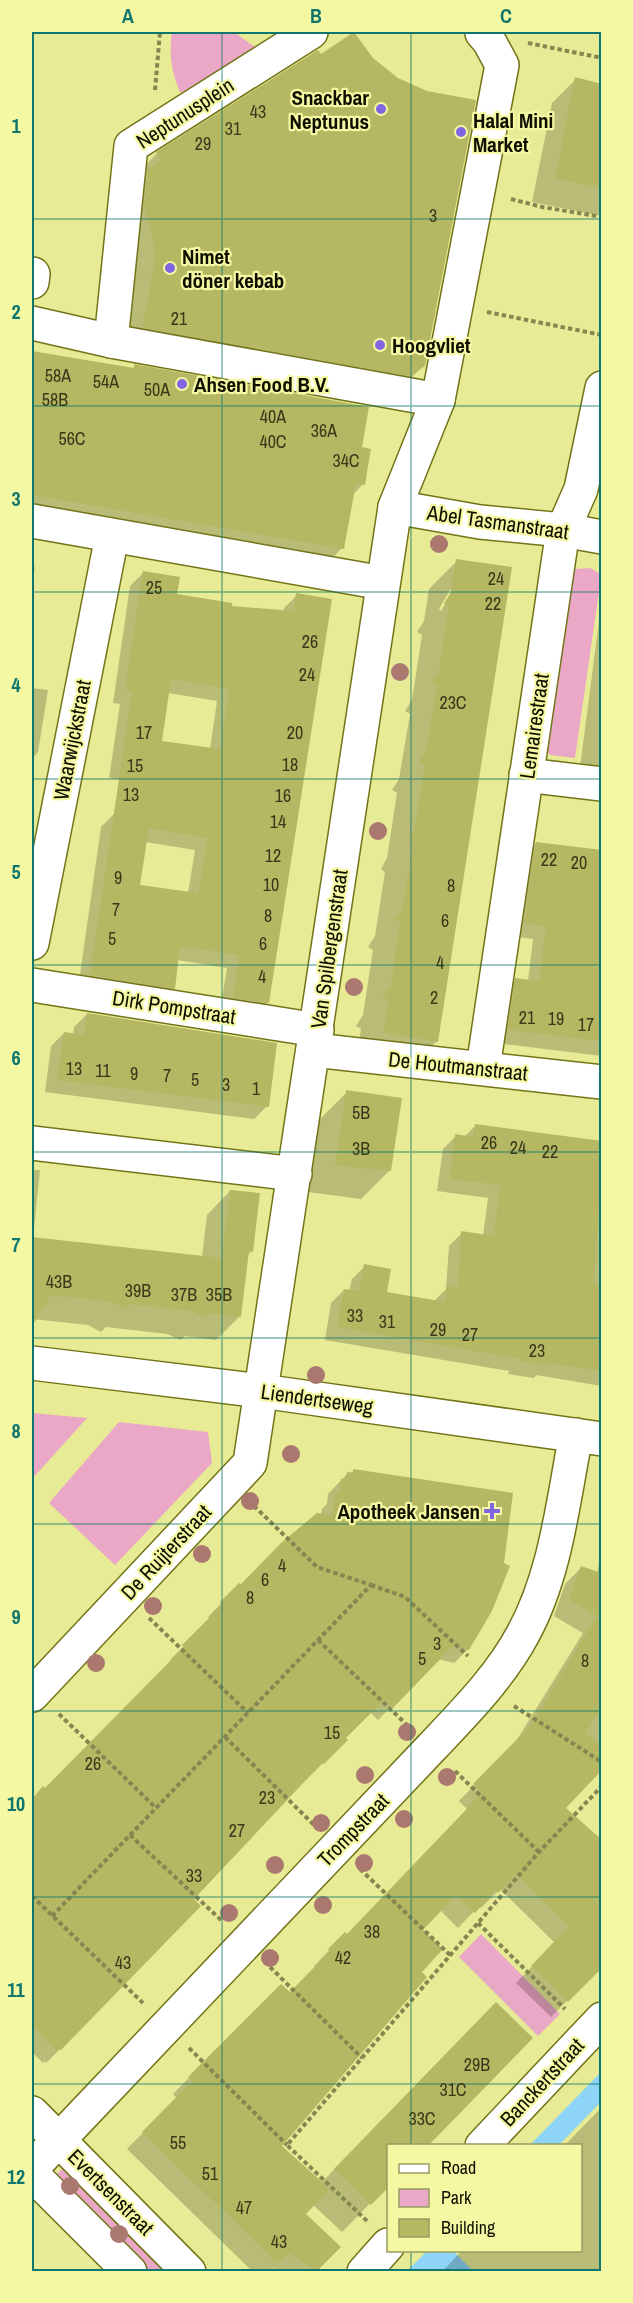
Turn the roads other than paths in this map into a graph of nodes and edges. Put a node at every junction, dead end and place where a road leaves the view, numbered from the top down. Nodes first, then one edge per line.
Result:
1 (311, 32) edge
2 (482, 33) road end
3 (32, 323) edge
4 (111, 341) junction
5 (602, 388) edge
6 (438, 400) junction
7 (395, 507) junction
8 (32, 521) edge
9 (563, 530) junction
10 (112, 536) junction
11 (602, 537) edge
12 (383, 583) junction
13 (526, 775) junction
14 (602, 784) edge
15 (32, 943) edge
16 (32, 985) edge
17 (315, 1040) junction
18 (483, 1068) junction
19 (602, 1082) edge
20 (32, 1143) edge
21 (295, 1173) junction
22 (32, 1363) edge
23 (261, 1391) junction
24 (589, 1437) edge
25 (33, 1693) edge
26 (595, 2026) edge
27 (32, 2113) edge
28 (58, 2139) junction
29 (483, 2144) edge
30 (32, 2168) edge
31 (32, 2174) edge
32 (380, 2235) edge
33 (130, 2271) edge
34 (189, 2271) edge
35 (364, 2271) edge

1 - 4 street, Neptunusplein
2 - 6 street
3 - 4 street
4 - 6 street
5 - 9 street, Lemairestraat
6 - 7 street
7 - 9 street, Abel Tasmanstraat
7 - 12 street, Van Spilbergenstraat
8 - 10 street
9 - 11 street, Abel Tasmanstraat
9 - 13 street, Lemairestraat
10 - 12 street
10 - 15 street, Waarwijckstraat
12 - 17 street, Van Spilbergenstraat
13 - 14 street
13 - 18 street, Lemairestraat
16 - 17 street, Dirk Pompstraat
17 - 18 street, De Houtmanstraat
17 - 21 street, Van Spilbergenstraat
18 - 19 street, De Houtmanstraat
20 - 21 street
21 - 23 street, Van Spilbergenstraat
22 - 23 street, Liendertseweg
23 - 24 street, Liendertseweg
23 - 25 street, De Ruijterstraat
24 - 28 street, Trompstraat
26 - 29 street, Banckertstraat
27 - 28 street, Evertsenstraat
28 - 30 street, Trompstraat
28 - 34 street, Evertsenstraat
31 - 33 street, Evertsenstraat
32 - 35 street

